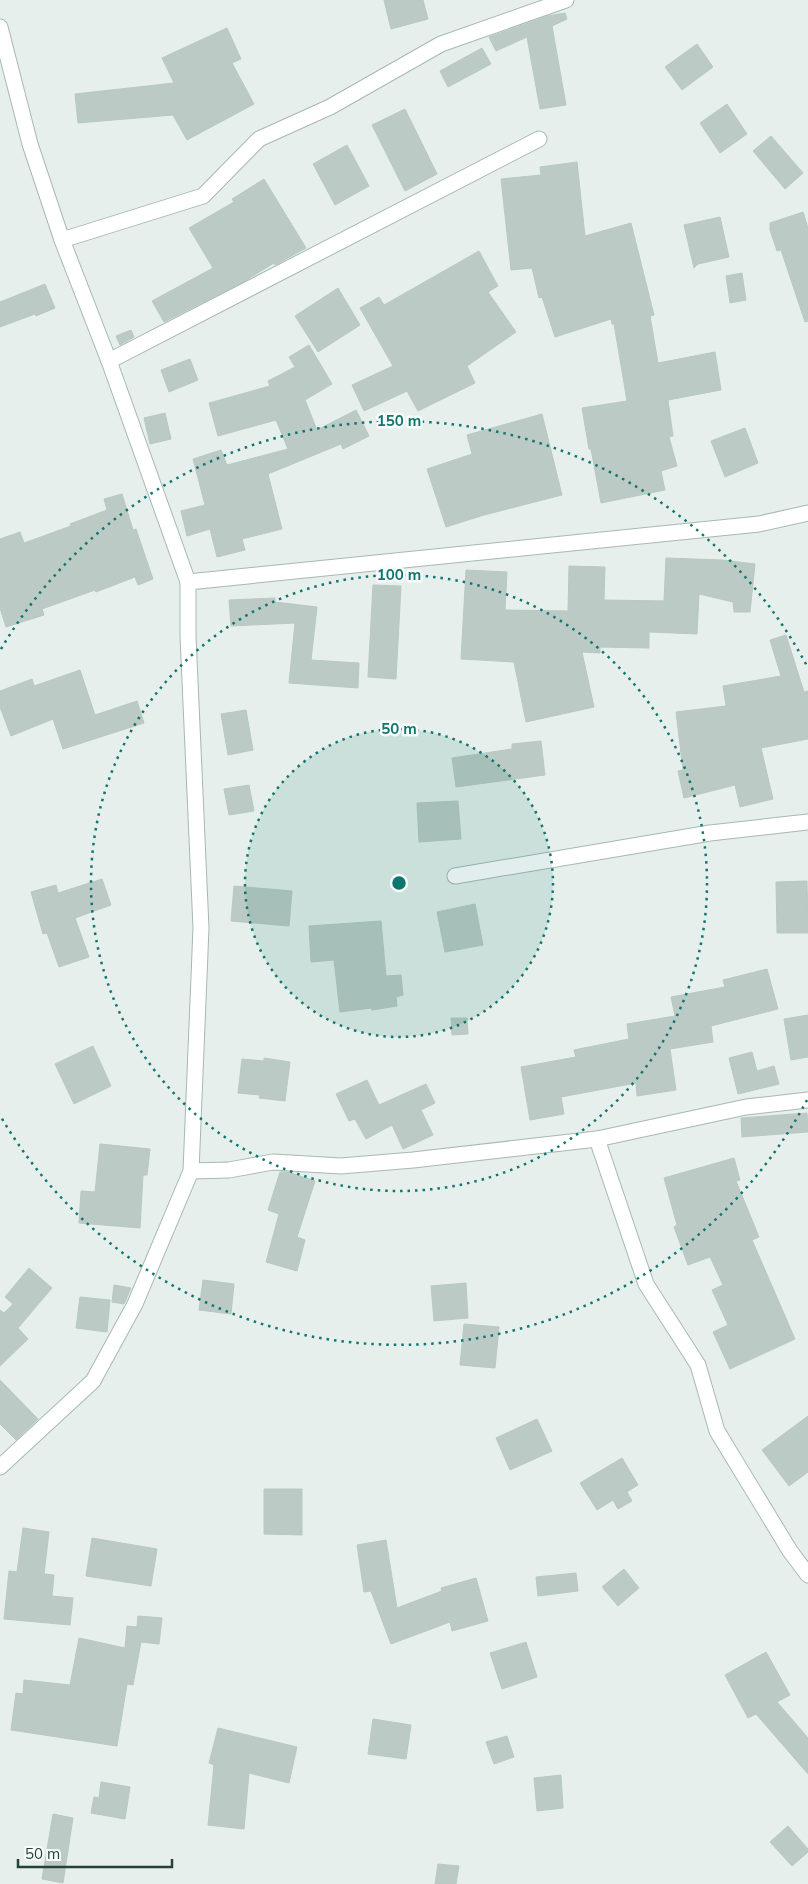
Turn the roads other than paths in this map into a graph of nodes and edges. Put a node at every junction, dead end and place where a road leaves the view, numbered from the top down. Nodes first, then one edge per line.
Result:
1 (566, 0) edge
2 (0, 27) edge
3 (539, 139) dead end
4 (62, 240) junction
5 (109, 361) junction
6 (808, 512) edge
7 (188, 582) junction
8 (808, 822) edge
9 (455, 876) dead end
10 (808, 1100) edge
11 (597, 1139) junction
12 (191, 1171) junction
13 (0, 1467) edge
14 (808, 1575) edge

1 - 4 street
2 - 4 street
3 - 5 street
4 - 5 street
5 - 7 street
6 - 7 street
7 - 12 street
8 - 9 street
10 - 11 street
11 - 12 street
11 - 14 street
12 - 13 street

